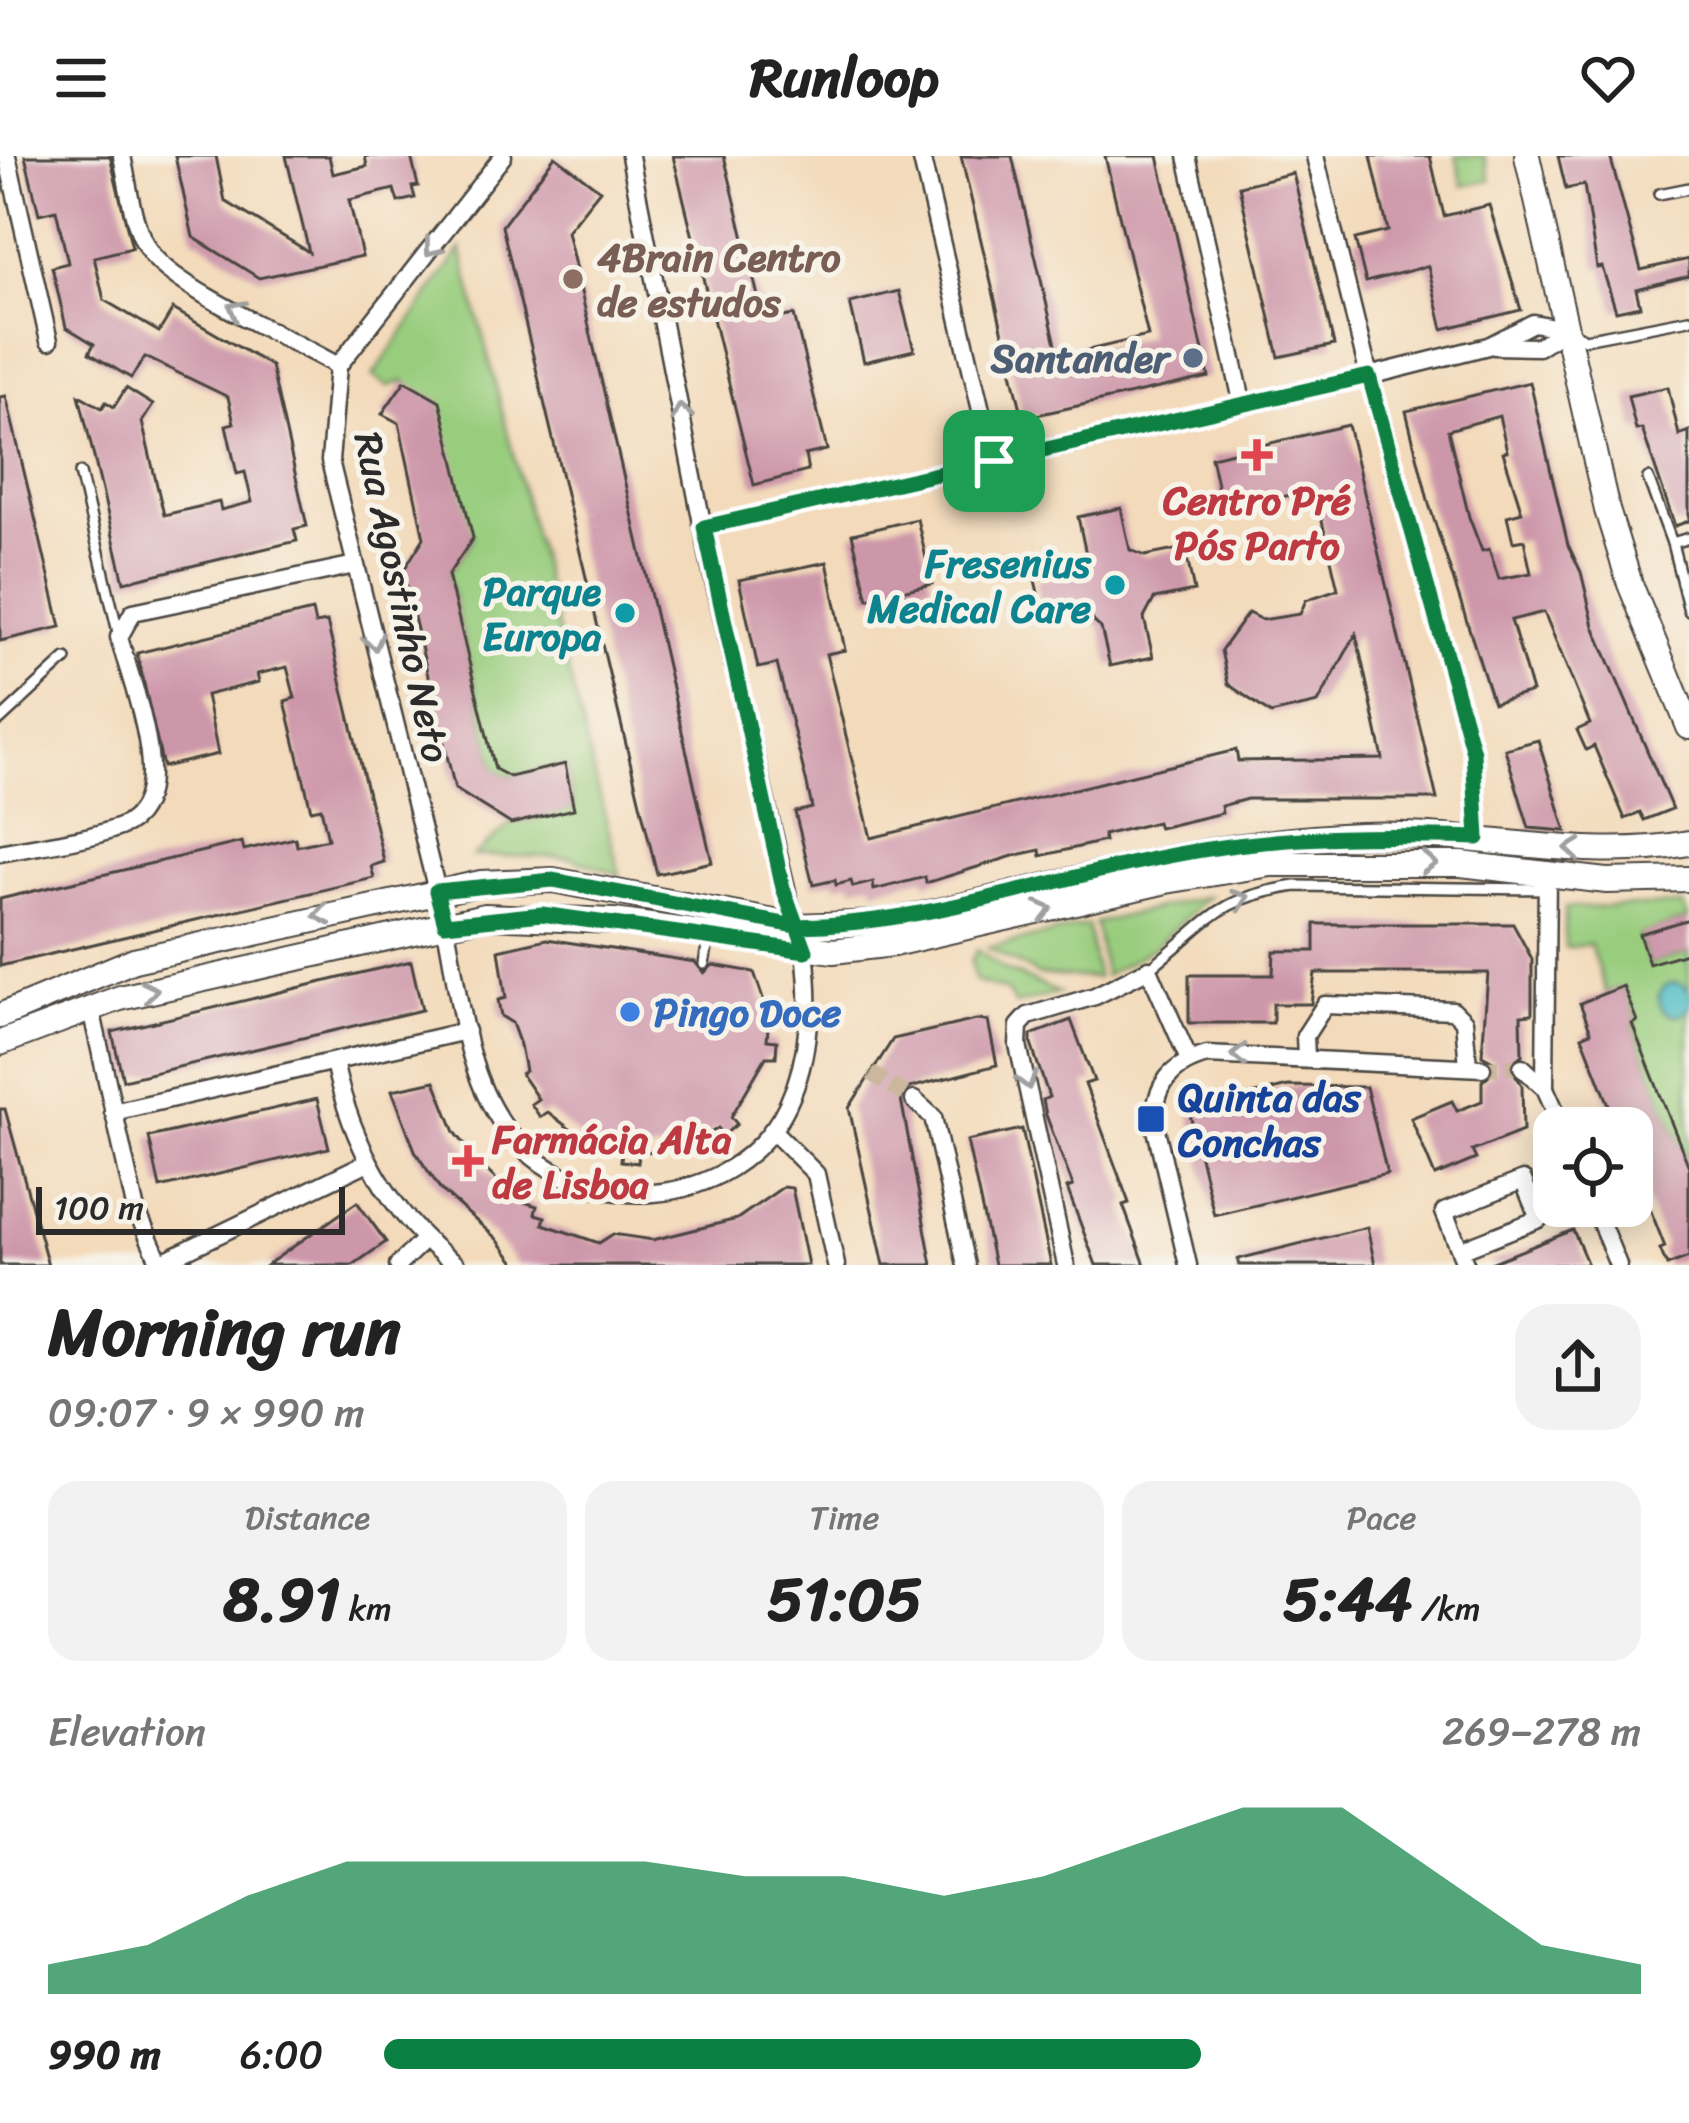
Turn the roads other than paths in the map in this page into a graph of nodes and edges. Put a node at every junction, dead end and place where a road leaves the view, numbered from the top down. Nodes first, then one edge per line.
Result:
1 (7, 156) edge
2 (122, 156) edge
3 (503, 156) edge
4 (631, 156) edge
5 (922, 156) edge
6 (1187, 156) edge
7 (1315, 156) edge
8 (1527, 156) edge
9 (1689, 188) edge
10 (1659, 194) dead end
11 (1689, 319) edge
12 (1565, 329) junction
13 (49, 341) dead end
14 (338, 366) junction
15 (1369, 376) junction
16 (1243, 405) junction
17 (994, 461) junction
18 (80, 473) dead end
19 (1648, 478) dead end
20 (704, 527) junction
21 (1689, 538) edge
22 (1672, 543) junction
23 (355, 565) junction
24 (1689, 610) edge
25 (119, 637) junction
26 (66, 659) dead end
27 (0, 720) edge
28 (1689, 727) edge
29 (1478, 838) junction
30 (1689, 843) edge
31 (0, 854) edge
32 (1689, 879) edge
33 (1546, 881) junction
34 (436, 891) junction
35 (445, 924) junction
36 (795, 926) junction
37 (709, 935) junction
38 (806, 951) junction
39 (704, 964) dead end
40 (1149, 969) junction
41 (91, 1009) junction
42 (0, 1016) edge
43 (466, 1031) junction
44 (0, 1043) edge
45 (1306, 1057) junction
46 (1189, 1060) junction
47 (334, 1062) junction
48 (1522, 1067) dead end
49 (1544, 1088) junction
50 (914, 1100) tunnel mouth
51 (1553, 1107) edge
52 (113, 1112) junction
53 (772, 1130) junction
54 (366, 1163) junction
55 (1603, 1227) edge
56 (422, 1240) junction
57 (1463, 1258) edge
58 (160, 1263) edge
59 (398, 1265) edge
60 (456, 1265) edge
61 (836, 1265) edge
62 (966, 1265) edge
63 (1066, 1265) edge
64 (1188, 1265) edge
65 (1618, 1265) edge

1 - 13 street
14 -> 2 street
3 -> 14 street
20 -> 4 street
5 - 17 street
6 - 16 street
7 - 15 street
8 - 12 street
9 - 10 lane
11 - 12 lane
12 - 15 street
12 - 28 street
14 - 23 street, Rua Agostinho Neto
15 - 16 street
15 - 29 street
16 - 17 street
17 - 20 street
18 - 25 lane
19 - 22 lane
20 - 36 street
21 - 22 lane
22 - 24 lane
23 - 25 street
23 -> 34 street, Rua Agostinho Neto
25 - 31 street
26 - 27 lane
30 -> 29 street
29 - 36 street
32 - 33 street
38 -> 33 street
40 -> 33 lane
33 - 49 street
34 - 35 street
34 - 36 street
34 -> 42 street
35 - 37 street
41 -> 35 street
35 - 43 street
36 - 38 street
37 - 38 street
37 - 39 lane
38 - 53 street
40 - 46 street
40 -> 63 street
41 - 44 street
41 - 52 street
43 - 47 street
43 - 53 street
45 - 45 street
45 -> 46 street
46 - 64 street
47 - 52 street
47 - 54 street
48 - 49 street
49 - 51 street
50 - 62 street
52 - 58 street
53 - 61 street
54 - 56 street
54 - 58 street
55 - 65 street
56 - 59 street
56 - 60 street
57 - 57 street

